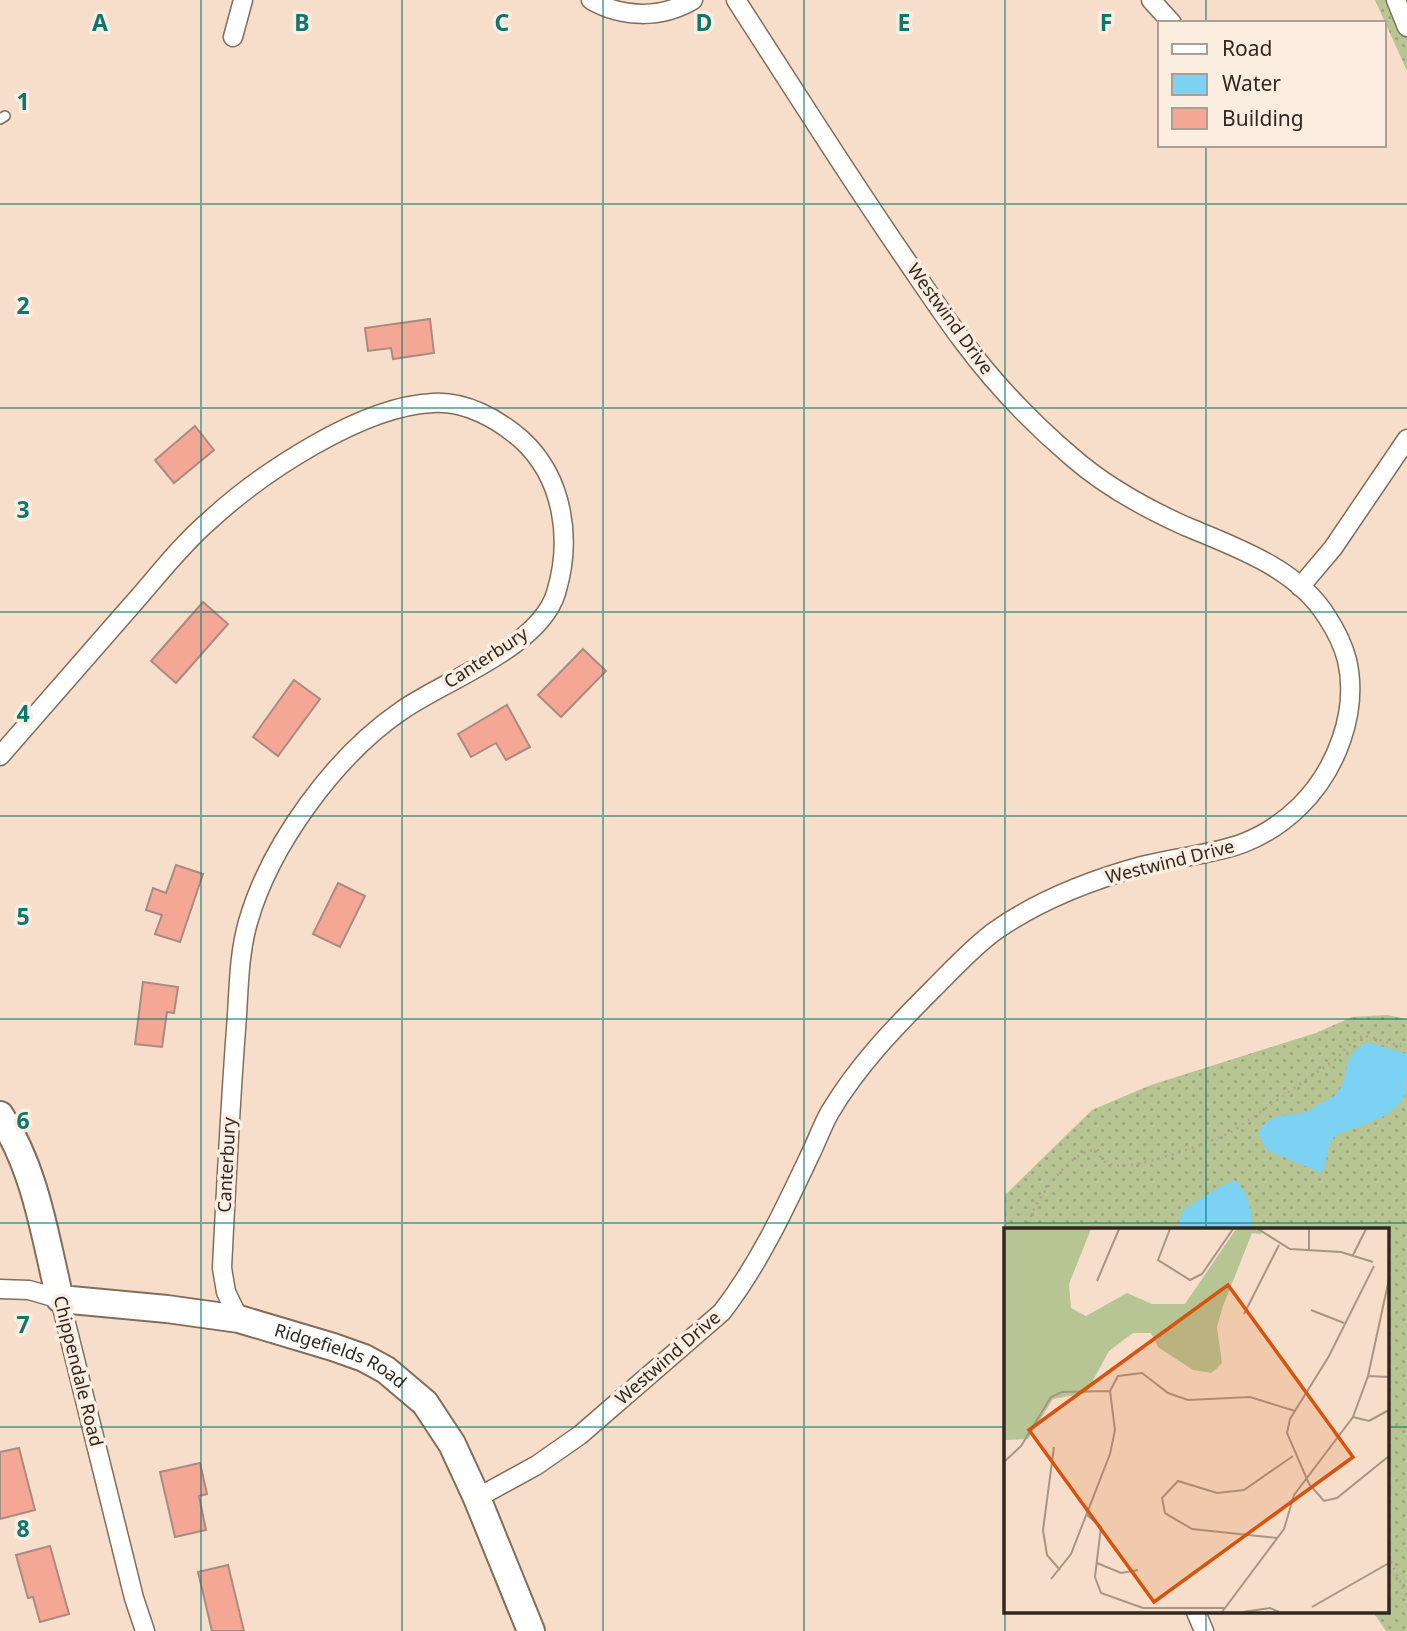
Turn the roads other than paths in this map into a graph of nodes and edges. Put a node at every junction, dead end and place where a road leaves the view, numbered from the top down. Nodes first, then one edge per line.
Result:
1 (243, 0) edge
2 (591, 0) edge
3 (693, 0) edge
4 (736, 0) edge
5 (1151, 0) edge
6 (1396, 0) edge
7 (1170, 21) edge
8 (1407, 27) edge
9 (233, 37) dead end
10 (1407, 439) edge
11 (1300, 587) junction
12 (0, 756) edge
13 (0, 1115) edge
14 (0, 1289) edge
15 (60, 1299) junction
16 (239, 1319) junction
17 (477, 1498) junction
18 (1197, 1614) edge
19 (145, 1631) edge
20 (531, 1631) edge
21 (1204, 1631) edge

1 - 9 street
2 - 3 street
4 - 11 street, Westwind Drive
5 - 7 street
6 - 8 street
10 - 11 street
11 - 17 street, Westwind Drive
12 - 16 street, Canterbury
13 - 15 street, Chippendale Road
14 - 15 street, Ridgefields Road
15 - 16 street, Ridgefields Road
15 - 19 street, Chippendale Road
16 - 17 street, Ridgefields Road
17 - 20 street, Ridgefields Road
18 - 21 street

